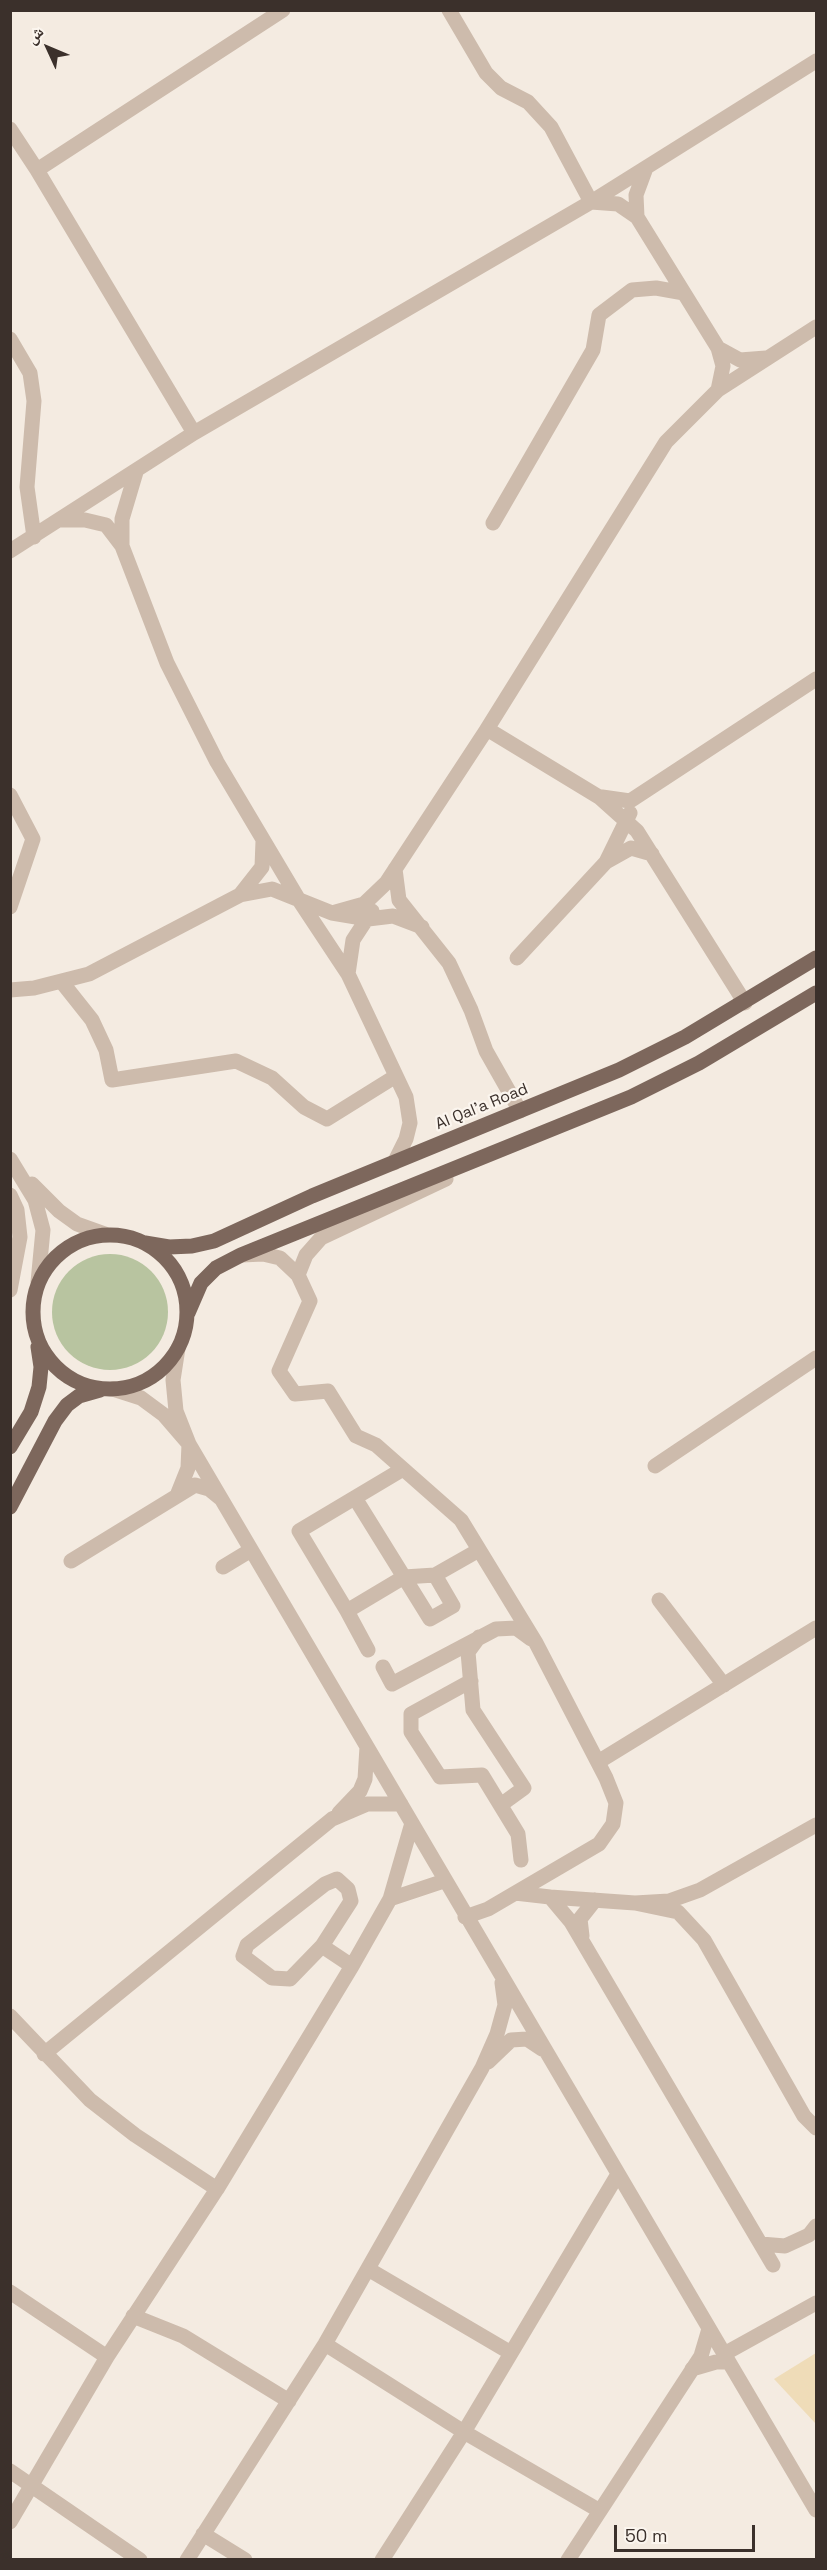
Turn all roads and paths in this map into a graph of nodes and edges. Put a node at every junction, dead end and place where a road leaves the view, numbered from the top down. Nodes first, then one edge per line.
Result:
1 (283, 10) edge
2 (449, 10) edge
3 (816, 61) edge
4 (10, 129) edge
5 (646, 168) junction
6 (37, 170) junction
7 (591, 202) junction
8 (637, 217) junction
9 (684, 293) junction
10 (816, 327) edge
11 (10, 339) edge
12 (718, 348) junction
13 (769, 358) junction
14 (718, 390) junction
15 (194, 433) junction
16 (136, 472) junction
17 (62, 520) junction
18 (493, 523) dead end
19 (34, 537) junction
20 (122, 546) junction
21 (10, 552) edge
22 (816, 679) edge
23 (487, 729) junction
24 (652, 788) junction
25 (10, 795) edge
26 (599, 797) junction
27 (626, 819) junction
28 (263, 841) junction
29 (652, 854) junction
30 (606, 862) junction
31 (395, 869) junction
32 (386, 883) junction
33 (240, 895) junction
34 (299, 900) junction
35 (10, 907) edge
36 (332, 913) junction
37 (368, 919) junction
38 (422, 927) junction
39 (517, 958) dead end
40 (816, 958) edge
41 (348, 974) junction
42 (61, 981) junction
43 (10, 990) edge
44 (816, 993) edge
45 (745, 1003) junction
46 (396, 1076) junction
47 (520, 1111) junction
48 (543, 1133) junction
49 (13, 1162) edge
50 (394, 1162) junction
51 (10, 1195) edge
52 (105, 1234) junction
53 (146, 1243) junction
54 (241, 1255) junction
55 (298, 1275) junction
56 (38, 1282) junction
57 (10, 1290) edge
58 (188, 1313) junction
59 (37, 1341) junction
60 (178, 1348) junction
61 (816, 1358) edge
62 (106, 1389) junction
63 (189, 1444) junction
64 (10, 1447) edge
65 (655, 1466) dead end
66 (403, 1469) junction
67 (178, 1493) junction
68 (355, 1498) junction
69 (221, 1499) junction
70 (10, 1507) edge
71 (251, 1550) junction
72 (479, 1550) junction
73 (71, 1561) dead end
74 (223, 1567) dead end
75 (435, 1575) junction
76 (404, 1577) junction
77 (659, 1600) dead end
78 (347, 1611) junction
79 (816, 1628) edge
80 (479, 1637) junction
81 (536, 1643) junction
82 (368, 1650) dead end
83 (383, 1667) dead end
84 (471, 1681) junction
85 (724, 1684) junction
86 (368, 1747) junction
87 (598, 1762) junction
88 (401, 1804) junction
89 (502, 1804) junction
90 (332, 1819) junction
91 (412, 1823) junction
92 (816, 1825) edge
93 (521, 1860) dead end
94 (542, 1877) junction
95 (444, 1881) junction
96 (515, 1893) junction
97 (550, 1897) junction
98 (390, 1899) junction
99 (595, 1900) junction
100 (635, 1903) junction
101 (465, 1917) junction
102 (584, 1945) junction
103 (322, 1946) junction
104 (352, 1966) junction
105 (501, 1975) junction
106 (10, 2016) edge
107 (547, 2053) junction
108 (44, 2054) junction
109 (482, 2068) junction
110 (816, 2128) edge
111 (618, 2174) junction
112 (217, 2189) junction
113 (816, 2226) edge
114 (761, 2244) junction
115 (773, 2265) dead end
116 (368, 2269) junction
117 (10, 2292) edge
118 (816, 2303) edge
119 (133, 2316) junction
120 (709, 2329) junction
121 (325, 2344) junction
122 (511, 2353) junction
123 (106, 2357) junction
124 (726, 2358) junction
125 (692, 2369) junction
126 (289, 2401) junction
127 (464, 2432) junction
128 (10, 2471) edge
129 (32, 2485) junction
130 (816, 2510) edge
131 (600, 2511) junction
132 (10, 2522) edge
133 (203, 2534) junction
134 (140, 2559) edge
135 (187, 2559) edge
136 (245, 2559) edge
137 (382, 2559) edge
138 (568, 2559) edge

1 - 6 street
2 - 7 street
3 - 5 street
4 - 6 street
5 - 7 street
5 - 8 street
6 - 15 street
7 - 8 street
7 - 15 street
8 - 9 street
9 - 12 street
9 - 18 street
10 - 13 street
11 - 19 street
12 - 13 street
12 - 14 street
13 - 14 street
14 - 23 street
15 - 16 street
16 - 17 street
16 - 20 street
17 - 19 street
17 - 20 street
19 - 21 street
20 - 28 street
22 - 24 street
23 - 26 street
23 - 31 street
24 - 26 street
24 - 27 street
25 - 35 street
26 - 27 street
27 - 29 street
27 - 30 street
28 - 33 street
28 - 34 street
29 - 30 street
29 - 45 street
30 - 39 street
31 - 32 street
31 - 38 street
32 - 36 street
32 - 37 street
33 - 34 street
33 - 42 street
34 - 36 street
34 - 41 street
36 - 37 street
37 - 38 street
37 - 41 street
38 - 47 street
40 - 45 main road, Al Qal'a Road
41 - 46 street
42 - 43 street
42 - 46 street
44 - 48 main road
45 - 47 main road, Al Qal'a Road
46 - 50 street
47 - 50 main road, Al Qal'a Road
48 - 54 main road
48 - 55 street
49 - 52 street
49 - 56 street
50 - 53 main road, Al Qal'a Road
51 - 57 street
52 - 53 main road
52 - 56 main road
53 - 58 main road
54 - 55 street
54 - 58 main road
55 - 66 street
56 - 59 main road
58 - 60 main road
59 - 62 main road
59 - 64 main road
60 - 62 main road
60 - 63 street
61 - 65 street
62 - 63 street
62 - 70 main road
63 - 67 street
63 - 69 street
66 - 68 street
66 - 72 street
67 - 69 street
67 - 73 street
68 - 76 street
68 - 78 street
69 - 71 street
71 - 74 street
71 - 86 street
72 - 75 street
72 - 81 street
75 - 76 street
75 - 76 street
76 - 78 street
77 - 85 street
78 - 82 street
79 - 85 street
80 - 81 street
80 - 83 street
80 - 84 street
81 - 87 street
84 - 89 street
84 - 89 street
85 - 87 street
86 - 88 street
86 - 90 street
87 - 94 street
88 - 90 street
88 - 91 street
89 - 93 street
90 - 108 street
91 - 95 street
91 - 98 street
92 - 100 street
94 - 96 street
94 - 97 street
95 - 98 street
95 - 101 street
96 - 97 street
96 - 101 street
97 - 99 street
97 - 102 street
98 - 104 street
99 - 100 street
99 - 102 street
100 - 110 street
101 - 105 street
102 - 114 street
103 - 103 street
103 - 104 street
104 - 112 street
105 - 107 street
105 - 109 street
106 - 108 street
107 - 109 street
107 - 111 street
108 - 112 street
109 - 116 street
111 - 120 street
111 - 122 street
112 - 119 street
113 - 114 street
114 - 115 street
116 - 121 street
116 - 122 street
117 - 123 street
118 - 124 street
119 - 123 street
119 - 126 street
120 - 124 street
120 - 125 street
121 - 126 street
121 - 127 street
122 - 127 street
123 - 129 street
124 - 125 street
124 - 130 street
125 - 131 street
126 - 133 street
127 - 131 street
127 - 137 street
128 - 129 street
129 - 132 street
129 - 134 street
131 - 138 street
133 - 135 street
133 - 136 street

